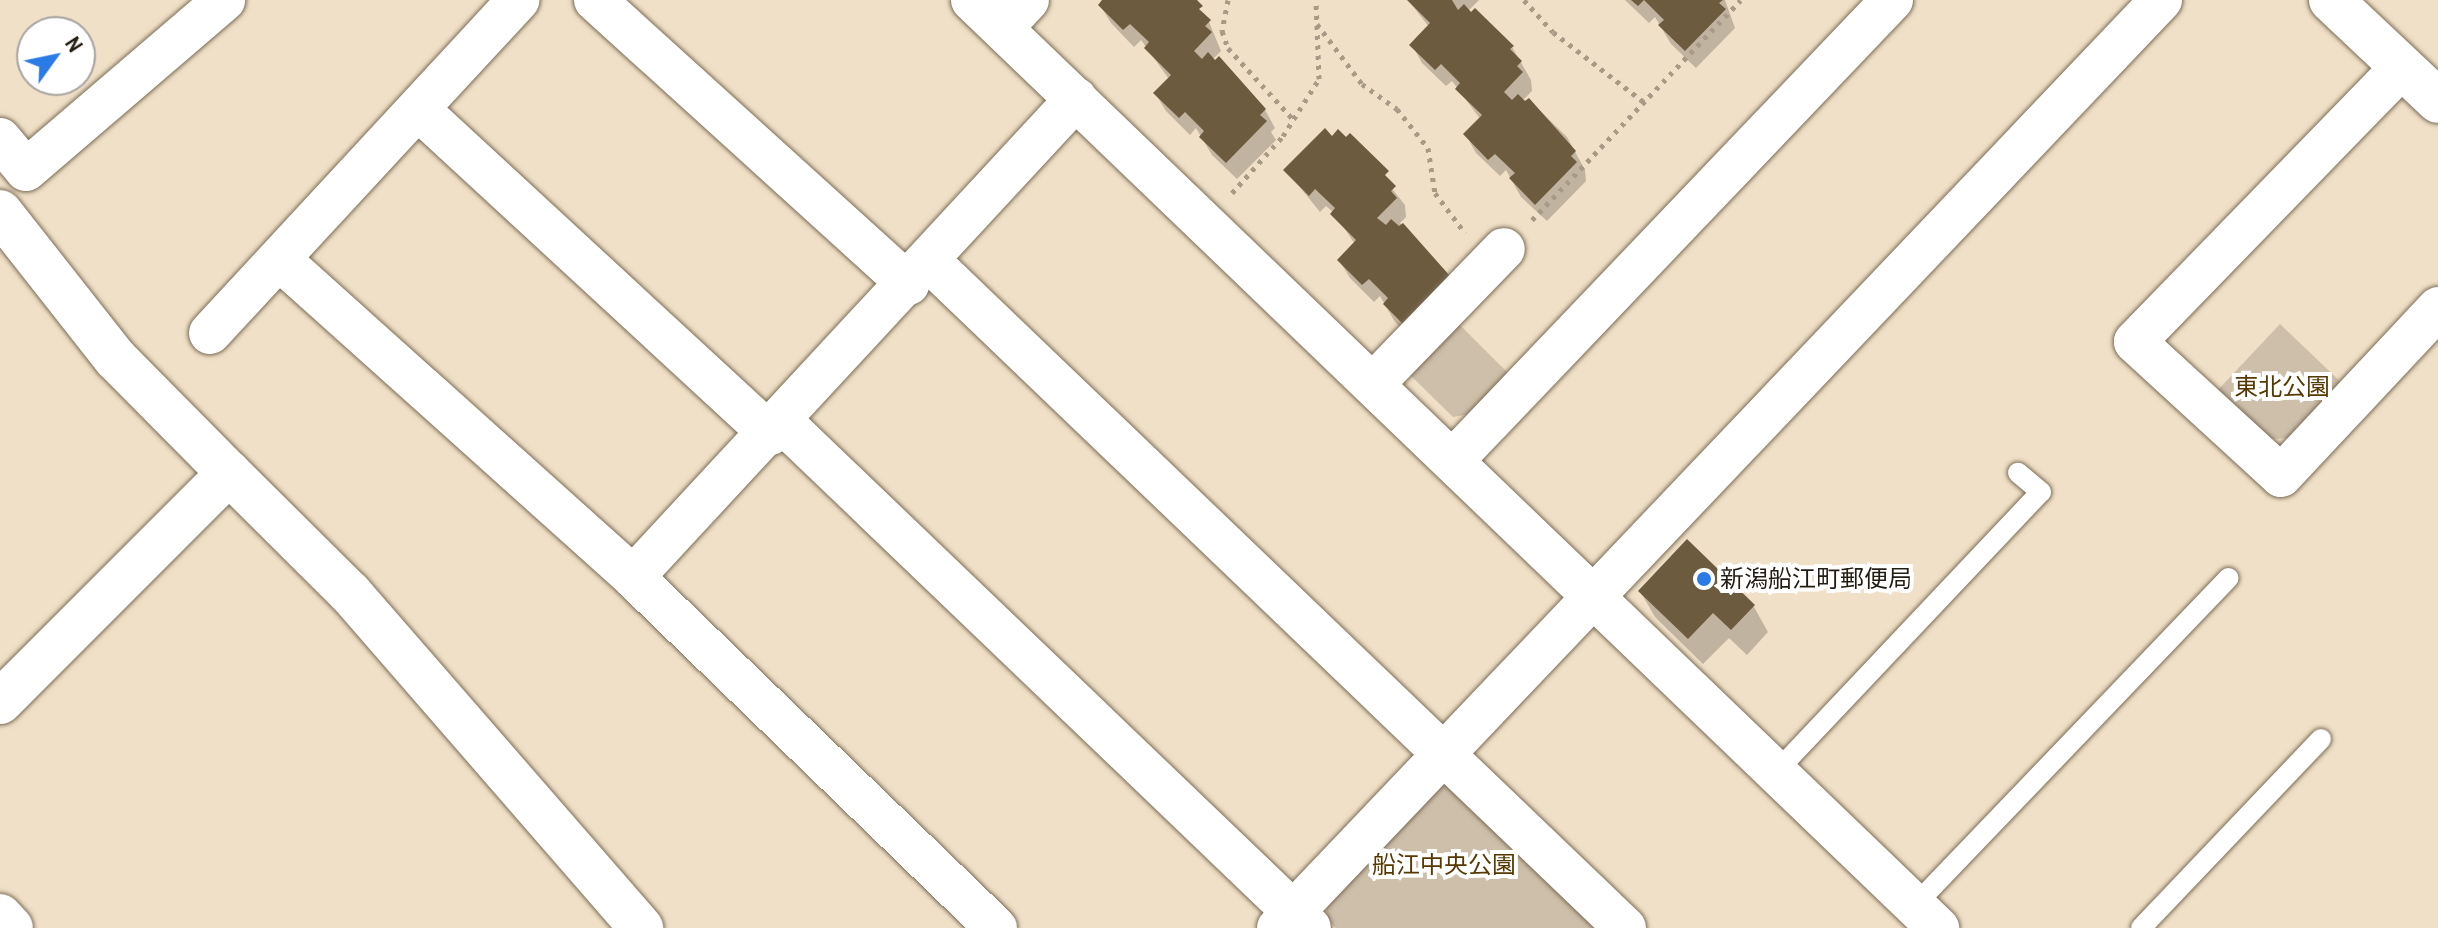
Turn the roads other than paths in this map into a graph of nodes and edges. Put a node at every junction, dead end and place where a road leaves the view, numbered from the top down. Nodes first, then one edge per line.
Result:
1 (224, 0) edge
2 (518, 0) edge
3 (595, 0) edge
4 (1892, 0) edge
5 (2161, 0) edge
6 (2331, 0) edge
7 (1001, 9) edge
8 (2402, 67) junction
9 (1076, 99) junction
10 (2438, 101) edge
11 (419, 110) junction
12 (0, 139) edge
13 (0, 212) edge
14 (1504, 249) road end
15 (279, 259) junction
16 (918, 272) junction
17 (2438, 308) edge
18 (210, 333) dead end
19 (1375, 382) junction
20 (776, 428) junction
21 (1455, 458) junction
22 (229, 473) junction
23 (2018, 473) dead end
24 (633, 577) junction
25 (2229, 578) dead end
26 (1595, 594) junction
27 (0, 702) edge
28 (2321, 739) dead end
29 (1443, 753) junction
30 (1777, 771) junction
31 (0, 916) edge
32 (1927, 916) edge
33 (1294, 923) edge
34 (11, 928) edge
35 (641, 928) edge
36 (996, 928) edge
37 (1625, 928) edge
38 (2141, 928) edge

1 - 12 street
2 - 11 street
3 - 16 street
4 - 21 street
5 - 26 street
6 - 8 street
7 - 9 street
8 - 10 street
8 - 17 street
9 - 16 street
9 - 19 street
11 - 15 street
11 - 20 street
13 - 22 street
14 - 19 street
15 - 18 street
15 - 24 street
16 - 20 street
16 - 29 street
19 - 21 street
20 - 24 street
20 - 33 street
21 - 26 street
22 - 27 street
22 - 35 street
23 - 30 lane
24 - 36 street
25 - 32 lane
26 - 29 street
26 - 30 street
28 - 38 lane
29 - 33 street
29 - 37 street
30 - 32 street
31 - 34 street

